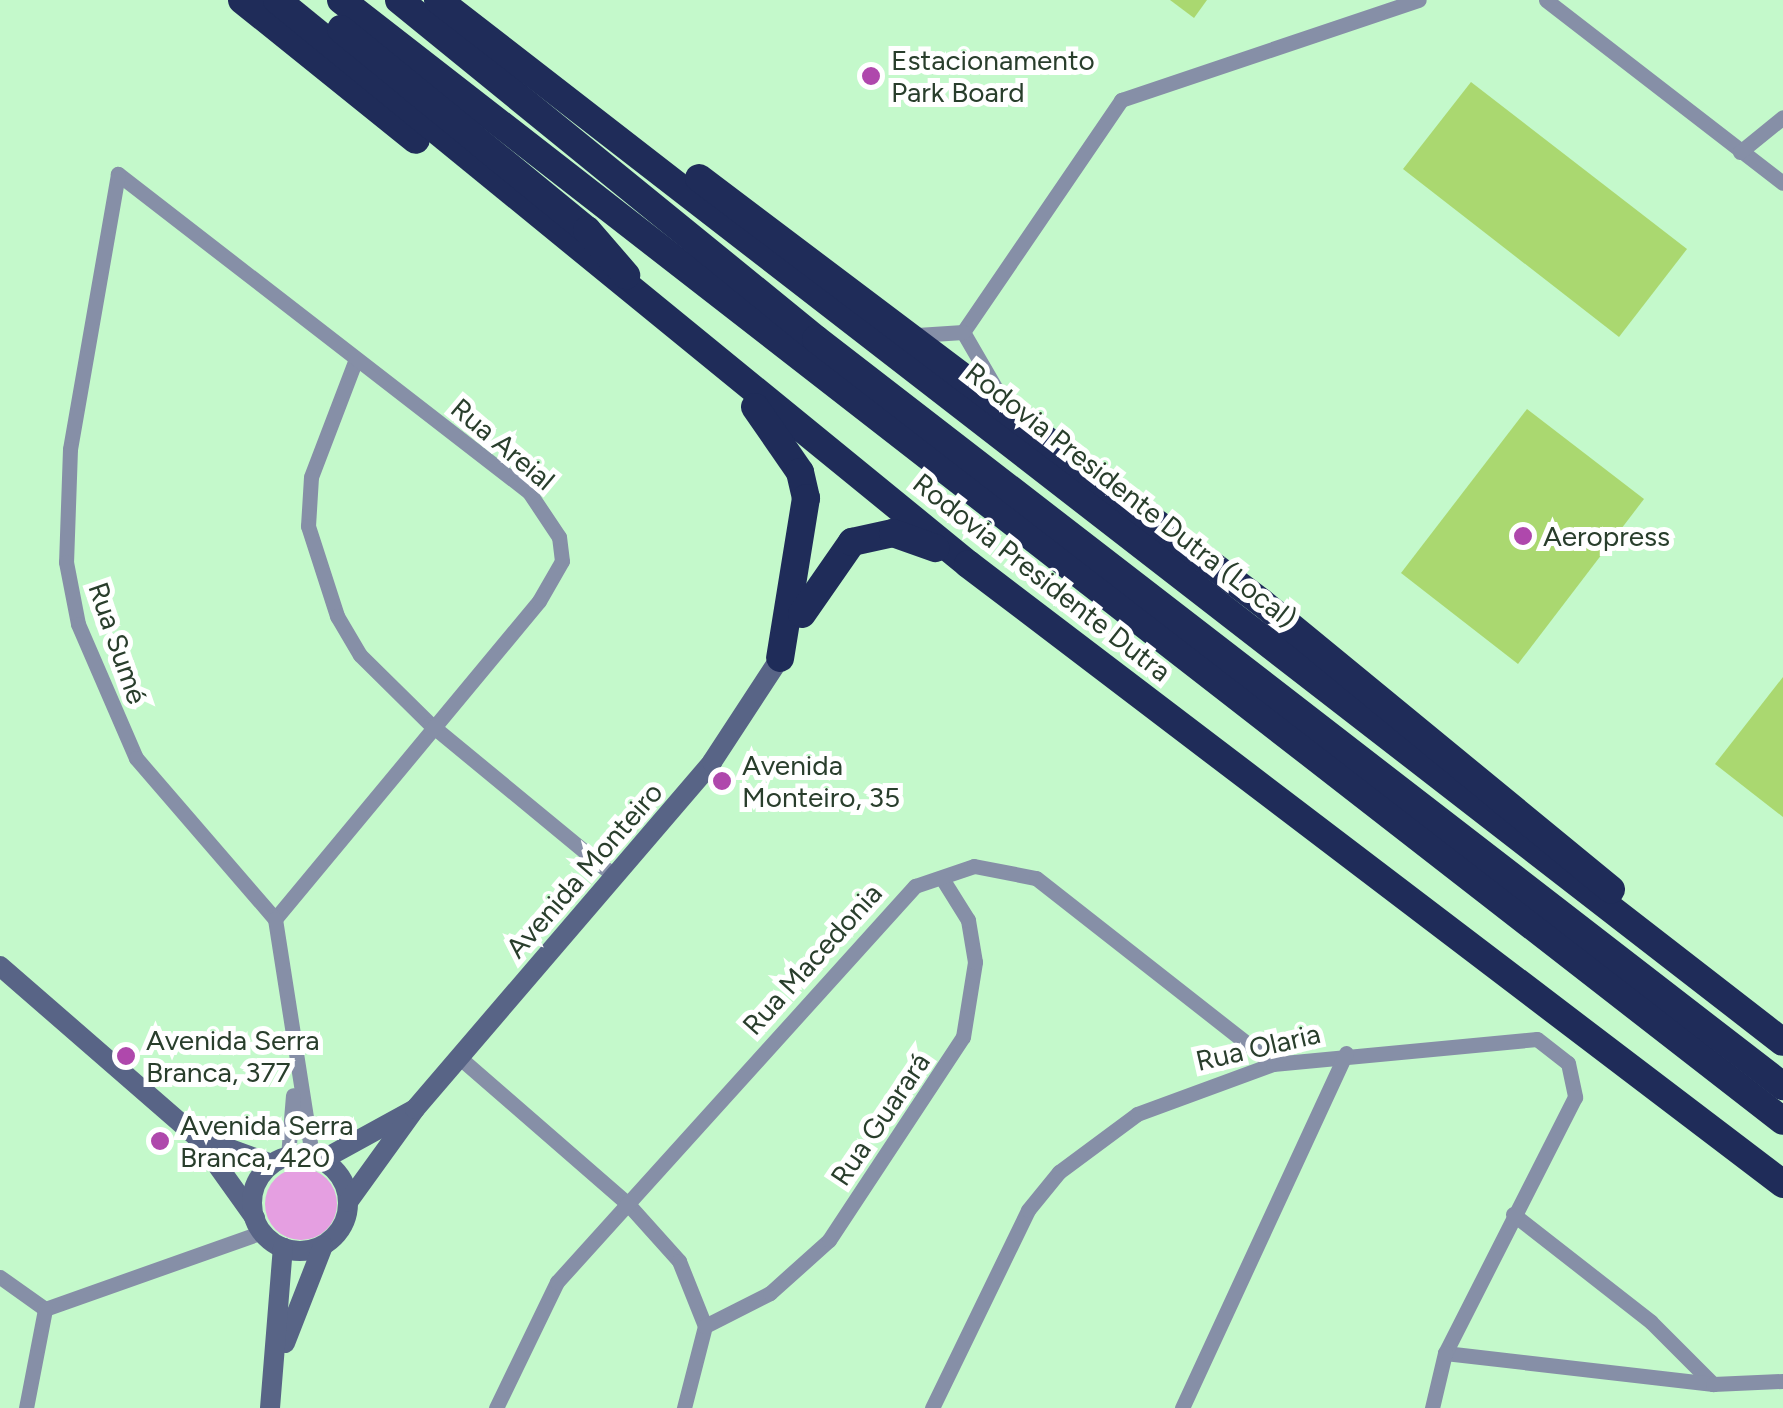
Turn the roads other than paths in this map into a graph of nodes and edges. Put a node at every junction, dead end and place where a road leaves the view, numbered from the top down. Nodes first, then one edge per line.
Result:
1 (242, 0) edge
2 (277, 0) edge
3 (306, 0) edge
4 (341, 0) edge
5 (399, 0) edge
6 (438, 0) edge
7 (1420, 0) edge
8 (1546, 0) edge
9 (517, 63) junction
10 (1783, 117) edge
11 (1740, 152) junction
12 (118, 174) joint
13 (1783, 182) edge
14 (543, 223) junction
15 (643, 304) junction
16 (962, 332) junction
17 (917, 335) junction
18 (356, 359) junction
19 (728, 372) junction
20 (1004, 403) junction
21 (968, 564) junction
22 (780, 658) junction
23 (430, 724) junction
24 (612, 874) junction
25 (943, 880) junction
26 (275, 919) junction
27 (1665, 950) junction
28 (0, 966) edge
29 (1783, 1042) edge
30 (1346, 1053) junction
31 (460, 1058) junction
32 (1273, 1064) junction
33 (294, 1076) junction
34 (1783, 1086) edge
35 (415, 1108) junction
36 (1783, 1121) edge
37 (197, 1137) junction
38 (317, 1158) junction
39 (279, 1160) junction
40 (1783, 1188) edge
41 (348, 1202) junction
42 (627, 1203) junction
43 (1513, 1214) junction
44 (258, 1225) junction
45 (323, 1246) junction
46 (283, 1248) junction
47 (0, 1278) edge
48 (45, 1309) junction
49 (706, 1326) junction
50 (1445, 1353) junction
51 (281, 1354) junction
52 (1783, 1381) edge
53 (1713, 1384) junction
54 (1192, 1387) junction
55 (26, 1408) edge
56 (270, 1408) edge
57 (496, 1408) edge
58 (684, 1408) edge
59 (932, 1408) edge
60 (1182, 1408) edge
61 (1191, 1408) edge
62 (1432, 1408) edge

1 - 14 highway
2 - 14 highway, Rodovia Presidente Dutra
3 - 15 highway
4 - 36 highway, Rodovia Presidente Dutra
5 - 34 highway, Rodovia Presidente Dutra
6 - 9 highway, Rodovia Presidente Dutra (Local)
7 - 16 street
8 - 11 street
9 - 17 highway
9 - 27 highway, Rodovia Presidente Dutra (Local)
10 - 11 street
11 - 13 street
12 - 18 street, Rua Areial
12 - 26 street, Rua Sumé
14 - 15 highway, Rodovia Presidente Dutra
15 - 19 highway, Rodovia Presidente Dutra
16 - 17 street
16 - 20 street
17 - 20 highway
18 - 23 street
18 - 23 street, Rua Areial
19 - 21 highway, Rodovia Presidente Dutra
19 - 22 highway
20 - 27 highway
21 - 22 highway
21 - 40 highway, Rodovia Presidente Dutra
22 - 24 street, Avenida Monteiro
23 - 24 street
23 - 26 street, Rua Areial
24 - 31 street, Avenida Monteiro
25 - 32 street, Rua Macedonia
25 - 42 street, Rua Macedonia
25 - 49 street, Rua Guarará
26 - 33 street
27 - 29 highway, Rodovia Presidente Dutra (Local)
28 - 37 street
30 - 32 street, Rua Olaria
30 - 43 street, Rua Olaria
30 - 54 street
31 - 35 street, Avenida Monteiro
31 - 42 street
32 - 59 street, Rua Olaria
33 - 38 street
33 - 39 street
35 - 38 street, Avenida Monteiro
35 - 41 street, Avenida Monteiro
37 - 39 street
37 - 44 street
38 - 39 street
38 - 41 street
39 - 44 street
41 - 45 street
42 - 49 street
42 - 57 street, Rua Macedonia
43 - 50 street
43 - 53 street
44 - 46 street
44 - 48 street
45 - 46 street
45 - 51 street
46 - 51 street
47 - 48 street
48 - 55 street
49 - 58 street
50 - 53 street
50 - 62 street
51 - 56 street
52 - 53 street
54 - 60 street
54 - 61 street

